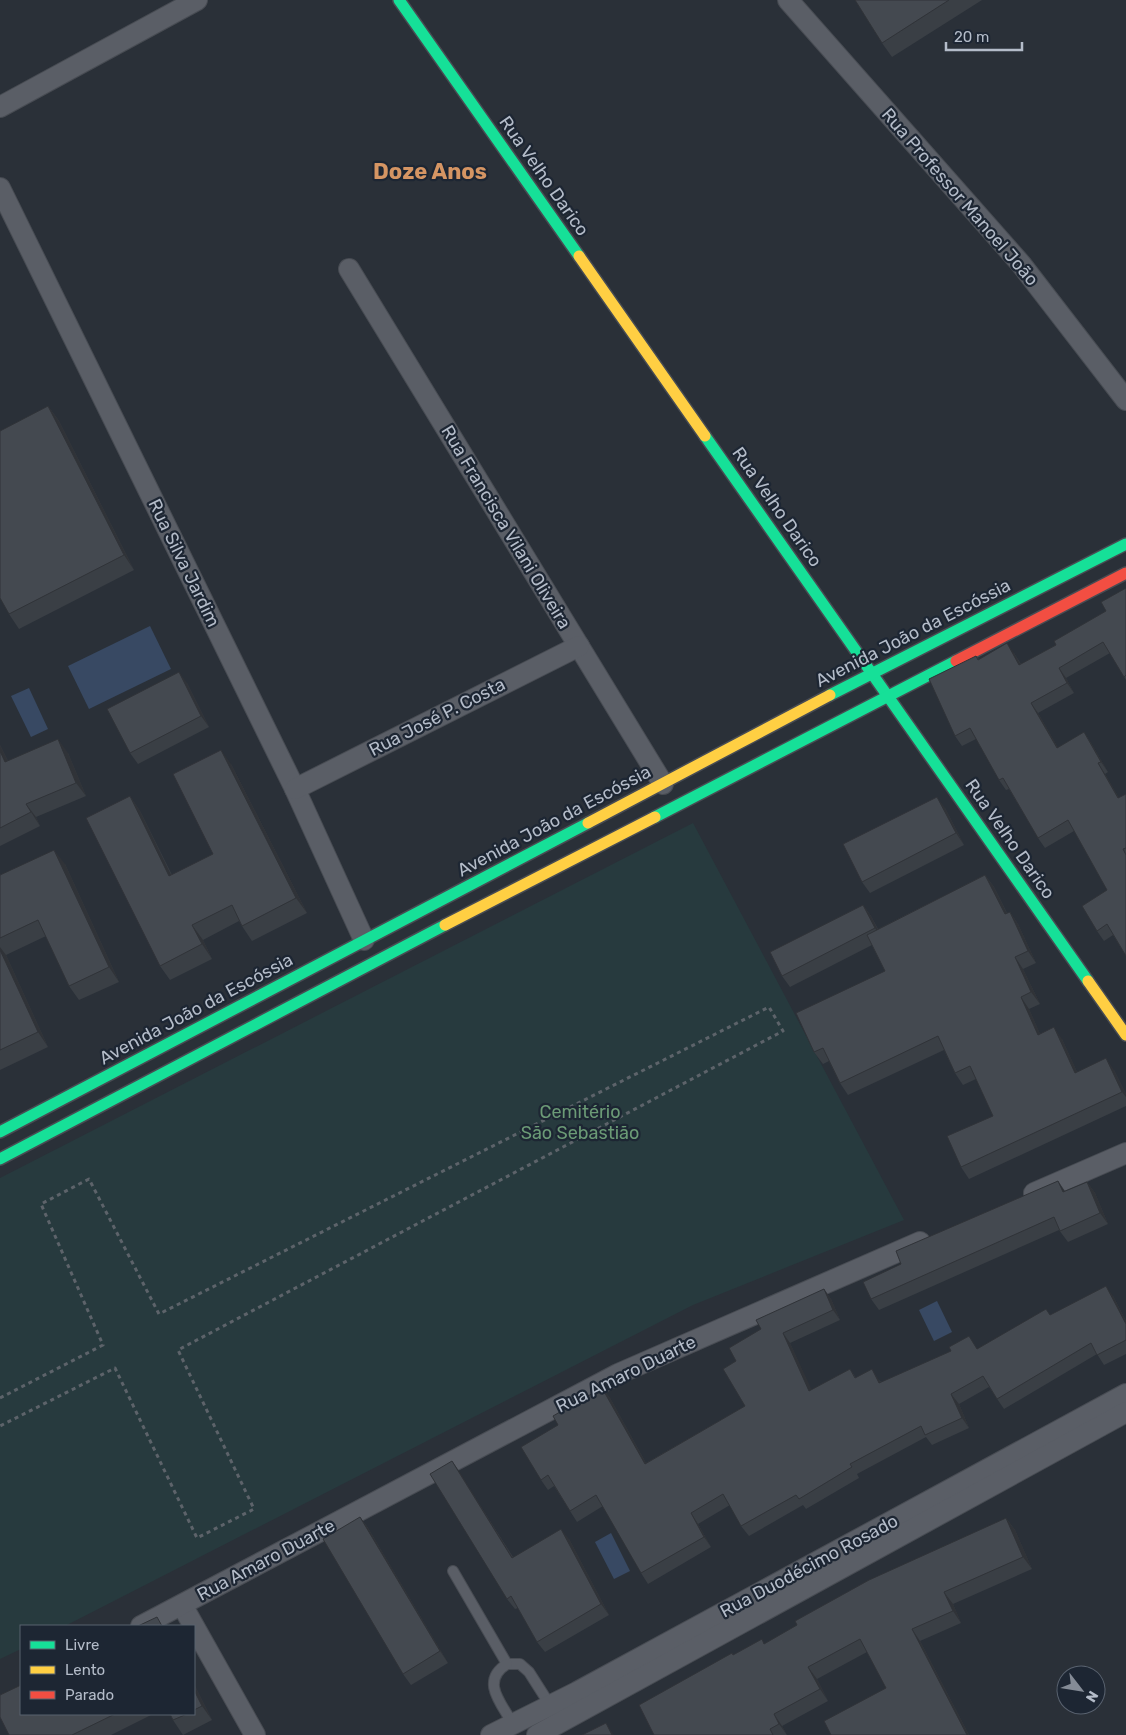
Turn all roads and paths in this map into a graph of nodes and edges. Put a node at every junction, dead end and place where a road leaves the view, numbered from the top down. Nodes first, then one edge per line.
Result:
1 (197, 0) edge
2 (399, 0) edge
3 (788, 0) edge
4 (0, 107) edge
5 (0, 188) edge
6 (349, 270) dead end
7 (1126, 400) edge
8 (1126, 544) edge
9 (1126, 573) edge
10 (579, 646) junction
11 (872, 674) junction
12 (887, 695) junction
13 (664, 784) junction
14 (295, 789) junction
15 (364, 940) junction
16 (1124, 1028) edge
17 (0, 1132) edge
18 (1126, 1154) edge
19 (0, 1159) edge
20 (1018, 1200) edge
21 (937, 1235) edge
22 (1126, 1394) edge
23 (0, 1398) edge
24 (1126, 1412) edge
25 (0, 1426) edge
26 (453, 1571) dead end
27 (182, 1604) junction
28 (143, 1625) edge
29 (194, 1625) edge
30 (195, 1628) edge
31 (507, 1664) junction
32 (550, 1705) junction
33 (513, 1724) junction
34 (254, 1735) edge
35 (491, 1735) edge
36 (537, 1735) edge

1 - 4 street
2 - 11 main road, Rua Velho Darico
3 - 7 street, Rua Professor Manoel João
5 - 14 street, Rua Silva Jardim
6 - 10 street, Rua Francisca Vilani Oliveira
8 - 11 main road, Avenida João da Escóssia
9 - 12 main road
10 - 13 street, Rua Francisca Vilani Oliveira
10 - 14 street, Rua José P. Costa
11 - 12 main road, Rua Velho Darico
11 - 13 main road, Avenida João da Escóssia
12 - 16 main road, Rua Velho Darico
12 - 19 main road
13 - 15 main road, Avenida João da Escóssia
14 - 15 street, Rua Silva Jardim
15 - 17 main road, Avenida João da Escóssia
18 - 20 street
21 - 27 street, Rua Amaro Duarte
22 - 32 street, Rua Duodécimo Rosado
23 - 25 path
24 - 36 street, Rua Duodécimo Rosado
26 - 31 lane
27 - 28 street, Rua Amaro Duarte
27 - 29 street
30 - 34 street
31 - 32 lane
31 - 33 lane
32 - 33 street, Rua Duodécimo Rosado
33 - 35 street, Rua Duodécimo Rosado

